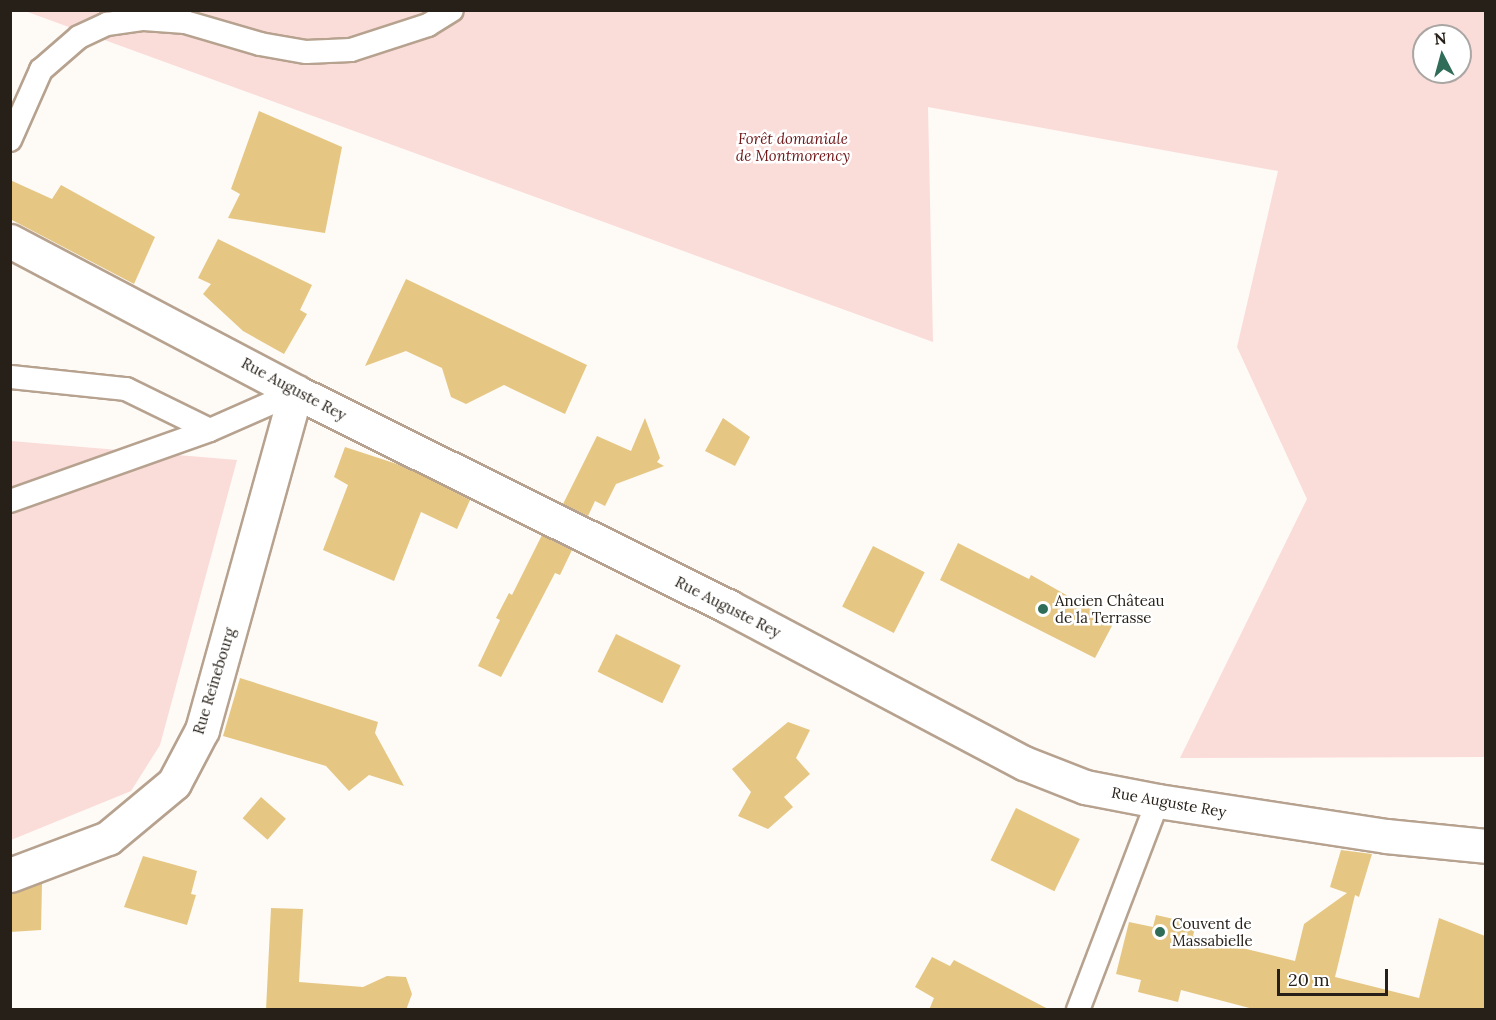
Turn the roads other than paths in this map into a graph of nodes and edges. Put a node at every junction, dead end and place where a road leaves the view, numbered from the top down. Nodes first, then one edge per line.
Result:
1 (452, 10) edge
2 (10, 140) edge
3 (10, 241) edge
4 (11, 377) edge
5 (296, 392) junction
6 (210, 430) junction
7 (10, 501) edge
8 (1158, 801) junction
9 (1485, 846) edge
10 (10, 875) edge
11 (1078, 1010) edge

1 - 2 lane
3 - 5 street, Rue Auguste Rey
4 - 6 lane
5 - 6 lane
5 - 8 street, Rue Auguste Rey
5 - 10 street, Rue Reinebourg
6 - 7 lane
8 - 9 street, Rue Auguste Rey
8 - 11 lane

